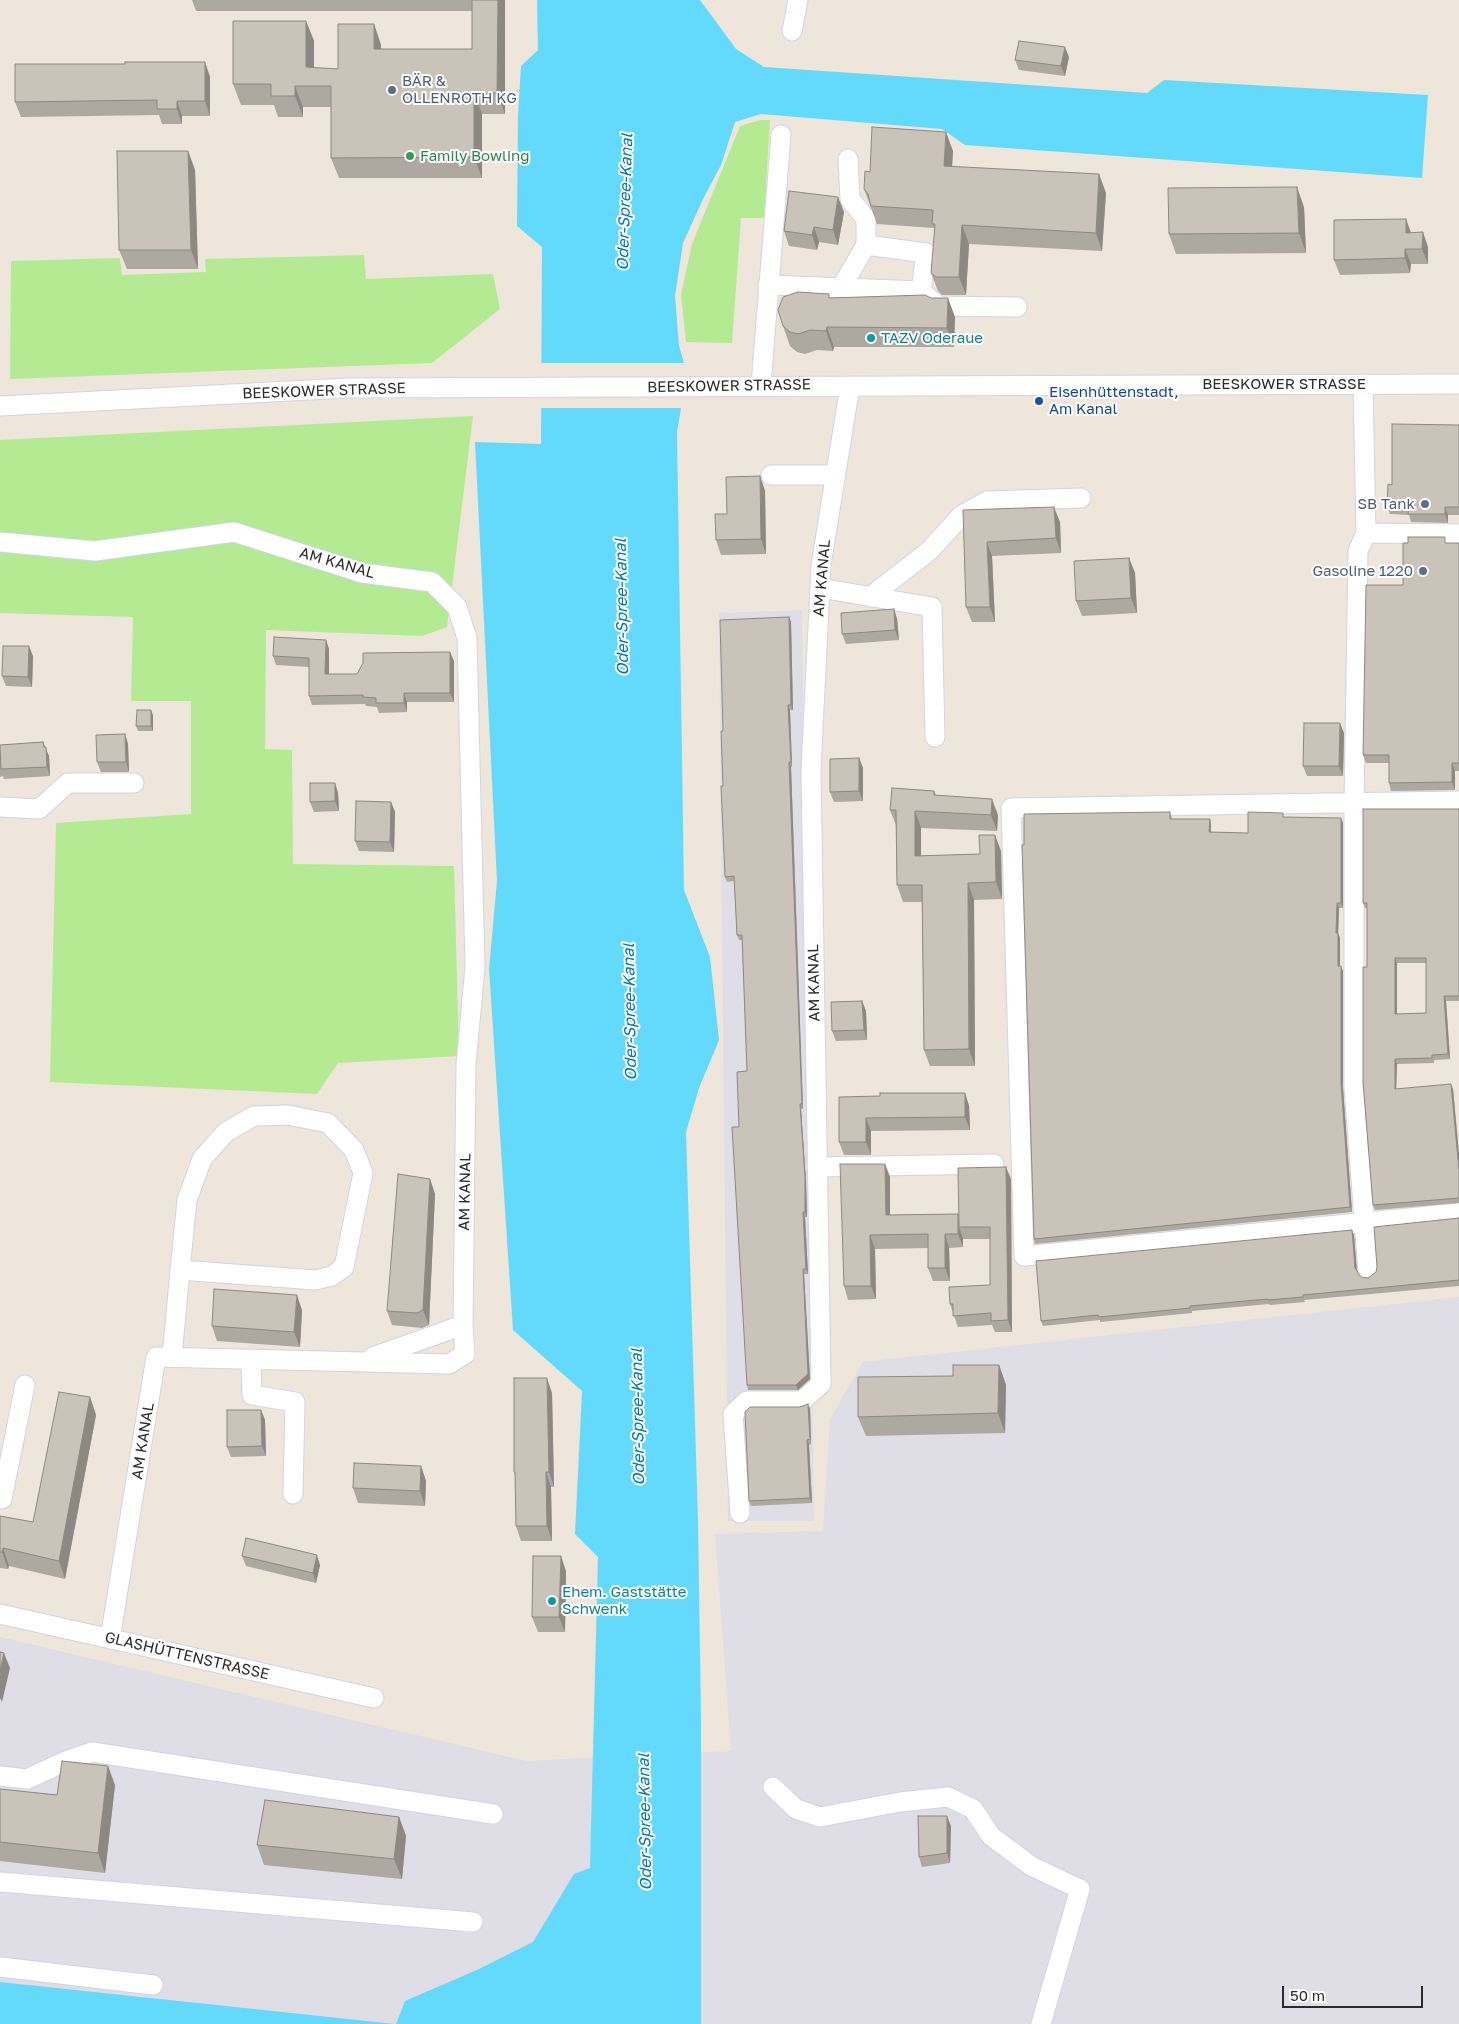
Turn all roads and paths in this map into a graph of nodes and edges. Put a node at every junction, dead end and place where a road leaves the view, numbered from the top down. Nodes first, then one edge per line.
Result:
1 (798, 0) edge
2 (792, 31) dead end
3 (781, 135) dead end
4 (848, 159) dead end
5 (866, 245) junction
6 (768, 285) junction
7 (841, 288) junction
8 (921, 291) junction
9 (1017, 307) dead end
10 (1363, 384) junction
11 (1459, 384) edge
12 (761, 385) junction
13 (850, 386) junction
14 (0, 406) edge
15 (771, 475) dead end
16 (835, 475) junction
17 (1081, 498) dead end
18 (1366, 533) junction
19 (1459, 534) edge
20 (0, 542) edge
21 (820, 588) junction
22 (870, 597) junction
23 (935, 737) dead end
24 (134, 783) dead end
25 (1459, 801) edge
26 (1354, 803) junction
27 (0, 807) edge
28 (994, 1164) dead end
29 (818, 1167) junction
30 (1459, 1213) edge
31 (1364, 1222) junction
32 (180, 1270) junction
33 (1368, 1272) dead end
34 (463, 1325) junction
35 (172, 1357) junction
36 (251, 1359) junction
37 (362, 1361) junction
38 (24, 1385) dead end
39 (293, 1494) dead end
40 (0, 1499) edge
41 (740, 1512) dead end
42 (0, 1614) edge
43 (110, 1639) junction
44 (374, 1698) dead end
45 (0, 1776) edge
46 (772, 1787) dead end
47 (493, 1814) dead end
48 (0, 1882) edge
49 (473, 1922) dead end
50 (0, 1967) edge
51 (154, 1985) dead end
52 (1040, 2024) edge

1 - 2 street
3 - 6 street
4 - 5 street
5 - 7 street
5 - 8 street
6 - 7 street
6 - 12 street
7 - 8 street
8 - 9 street
10 - 11 street, BEESKOWER STRASSE
10 - 13 street, BEESKOWER STRASSE
10 - 18 street
12 - 13 street, BEESKOWER STRASSE
12 - 14 street, BEESKOWER STRASSE
13 - 16 street, AM KANAL
15 - 16 street
16 - 21 street, AM KANAL
17 - 22 street
18 - 19 street
18 - 26 street
20 - 34 street, AM KANAL
21 - 22 street
21 - 29 street, AM KANAL
22 - 23 street
24 - 27 street
25 - 26 street
26 - 31 street
26 - 31 street
28 - 29 street
29 - 41 street, AM KANAL
30 - 31 street
31 - 33 street
32 - 32 street
32 - 35 street
34 - 37 street, AM KANAL
34 - 37 street, AM KANAL
35 - 36 street, AM KANAL
35 - 43 street, AM KANAL
36 - 37 street, AM KANAL
36 - 39 street
38 - 40 street
42 - 43 street, GLASHÜTTENSTRASSE
43 - 44 street, GLASHÜTTENSTRASSE
45 - 47 street
46 - 52 street
48 - 49 street
50 - 51 street

